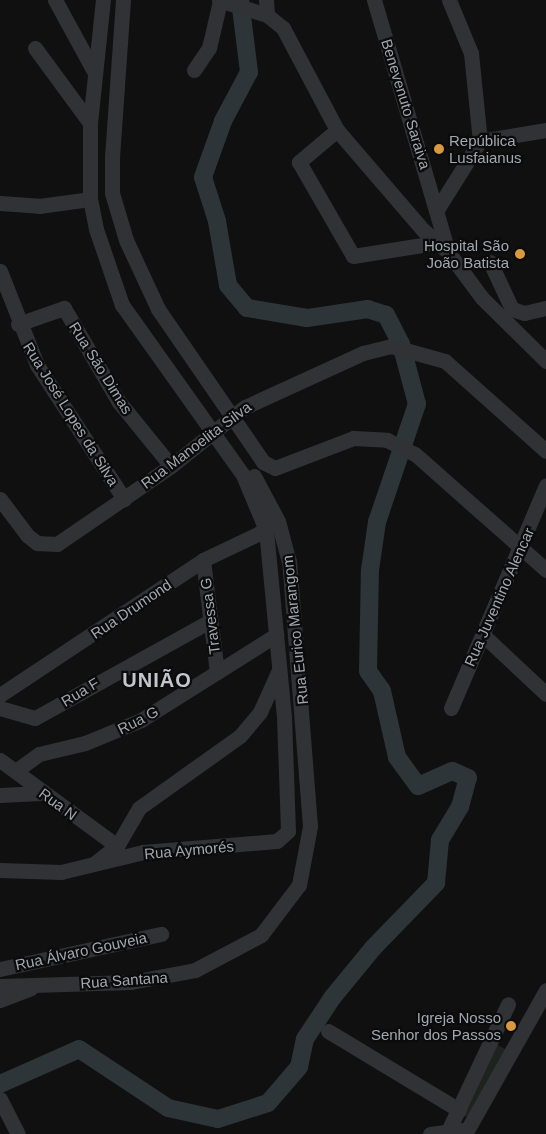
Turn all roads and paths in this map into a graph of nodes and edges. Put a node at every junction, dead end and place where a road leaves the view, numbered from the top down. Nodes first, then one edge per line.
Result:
1 (55, 0) edge
2 (122, 0) edge
3 (266, 0) edge
4 (374, 0) edge
5 (450, 0) edge
6 (101, 2) edge
7 (223, 2) edge
8 (261, 14) junction
9 (35, 48) dead end
10 (194, 70) dead end
11 (95, 73) junction
12 (90, 123) junction
13 (337, 130) junction
14 (546, 130) edge
15 (480, 141) junction
16 (90, 199) junction
17 (0, 203) edge
18 (438, 208) junction
19 (435, 243) junction
20 (448, 252) junction
21 (490, 262) dead end
22 (0, 271) edge
23 (546, 308) edge
24 (18, 324) junction
25 (546, 361) edge
26 (232, 415) junction
27 (216, 430) junction
28 (546, 451) edge
29 (171, 466) junction
30 (546, 486) edge
31 (0, 499) edge
32 (124, 499) junction
33 (266, 530) junction
34 (520, 548) junction
35 (203, 560) junction
36 (546, 570) edge
37 (210, 622) junction
38 (276, 635) junction
39 (483, 635) junction
40 (279, 669) junction
41 (217, 672) junction
42 (546, 694) edge
43 (0, 696) edge
44 (0, 708) edge
45 (451, 708) dead end
46 (0, 760) edge
47 (17, 770) junction
48 (41, 793) junction
49 (0, 795) edge
50 (288, 796) junction
51 (288, 831) joint
52 (117, 846) junction
53 (306, 852) junction
54 (84, 868) junction
55 (0, 870) edge
56 (161, 934) dead end
57 (0, 969) edge
58 (47, 983) junction
59 (0, 986) edge
60 (546, 990) edge
61 (0, 1000) edge
62 (508, 1004) dead end
63 (328, 1031) dead end
64 (492, 1032) junction
65 (515, 1048) junction
66 (0, 1099) edge
67 (459, 1110) junction
68 (449, 1129) junction
69 (466, 1132) edge
70 (18, 1134) edge
71 (430, 1134) edge

1 - 11 street
2 - 26 street
3 - 8 street
4 - 18 street, Benevenuto Saraiva
5 - 15 street
6 - 11 street
7 - 8 street
7 - 10 street
8 - 13 street
9 - 12 street
11 - 12 street
12 - 16 street
13 - 19 street
13 - 19 street
14 - 15 street
15 - 18 street
16 - 17 street
16 - 27 street
18 - 20 street, Benevenuto Saraiva
19 - 20 street
20 - 25 street
21 - 23 street
22 - 24 street, Rua José Lopes da Silva
24 - 29 street, Rua São Dimas
24 - 32 street, Rua José Lopes da Silva
26 - 27 street, Rua Manoelita Silva
26 - 28 street, Rua Manoelita Silva
26 - 34 street
27 - 29 street, Rua Manoelita Silva
27 - 33 street, Rua Eurico Marangom
27 - 53 street, Rua Eurico Marangom
29 - 32 street, Rua Manoelita Silva
30 - 34 street, Rua Juventino Alencar
31 - 32 street, Rua Manoelita Silva
33 - 35 street, Rua Drumond
33 - 38 street, Rua Eurico Marangom
34 - 36 street
34 - 39 street, Rua Juventino Alencar
35 - 37 street, Travessa G
35 - 43 street, Rua Drumond
37 - 41 street, Travessa G
37 - 44 street, Rua F
38 - 40 street, Rua Eurico Marangom
38 - 41 street, Rua G
39 - 42 street
39 - 45 street, Rua Juventino Alencar
40 - 50 street, Rua Eurico Marangom
40 - 52 street
41 - 47 street, Rua G
46 - 47 street, Rua N
47 - 48 street, Rua N
48 - 49 street
48 - 52 street, Rua N
50 - 51 street, Rua Eurico Marangom
50 - 53 street
51 - 54 street, Rua Aymorés
52 - 54 street
53 - 58 street, Rua Santana
54 - 55 street, Rua Aymorés
56 - 57 street, Rua Álvaro Gouveia
58 - 59 street, Rua Santana
58 - 61 street
60 - 65 street
62 - 64 street
63 - 67 street
64 - 65 street
64 - 67 street
65 - 69 street
66 - 70 street
67 - 68 street
68 - 69 street
68 - 71 street

